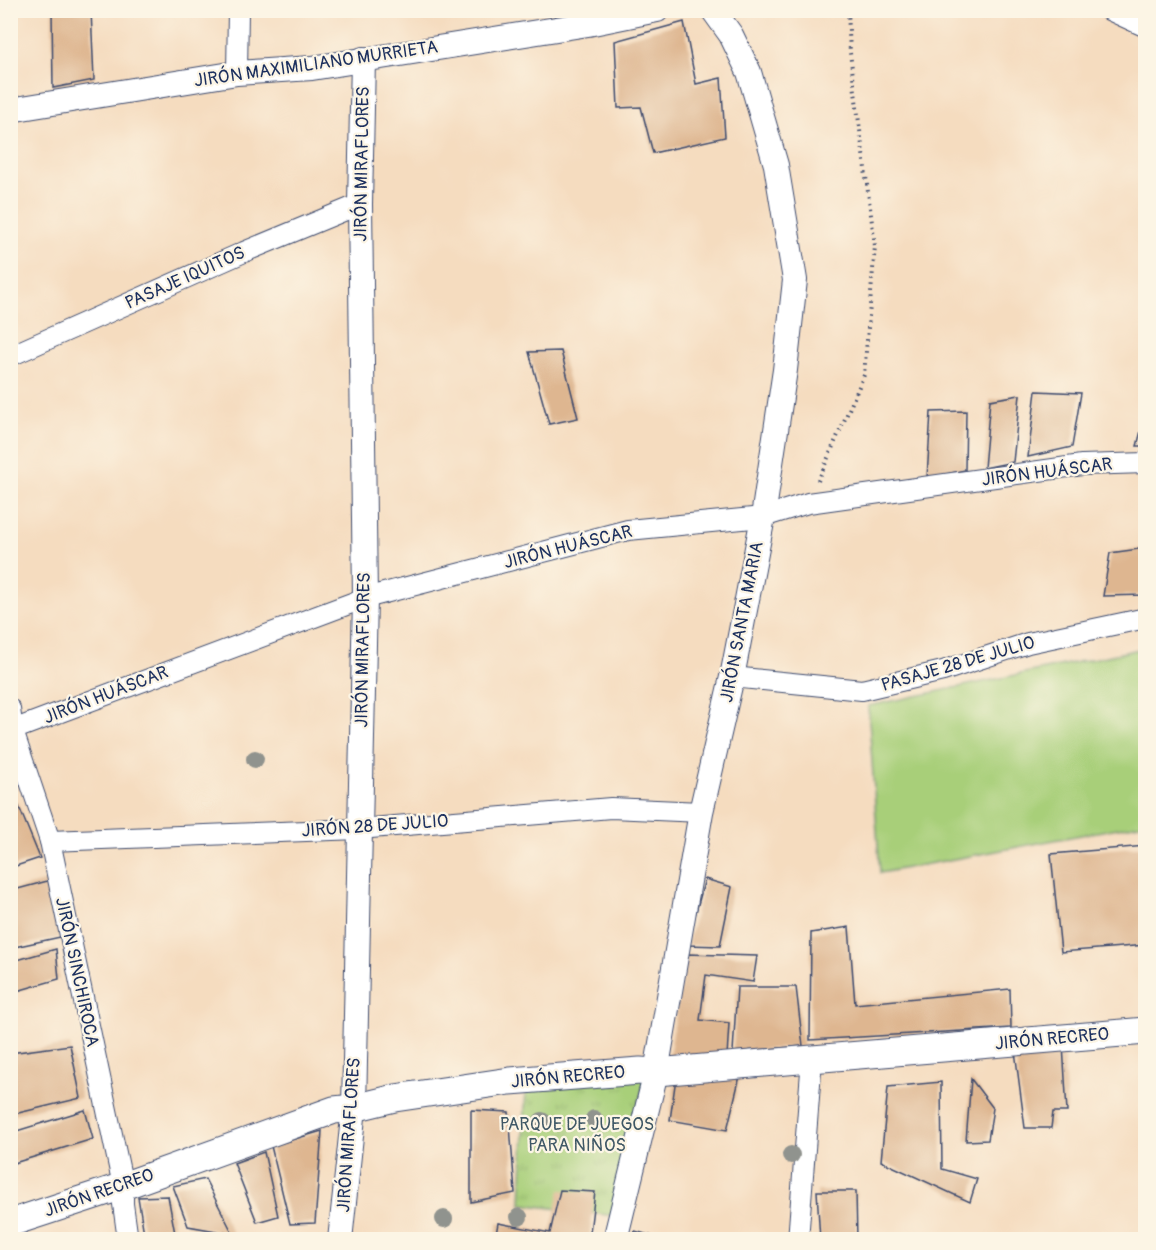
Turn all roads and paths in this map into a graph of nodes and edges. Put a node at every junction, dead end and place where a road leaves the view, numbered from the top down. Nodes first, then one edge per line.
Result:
1 (238, 10) edge
2 (713, 10) edge
3 (848, 10) edge
4 (1109, 10) edge
5 (653, 11) edge
6 (1146, 27) edge
7 (363, 59) junction
8 (237, 73) junction
9 (10, 110) edge
10 (360, 204) junction
11 (10, 356) edge
12 (1146, 463) edge
13 (808, 503) junction
14 (764, 517) junction
15 (365, 598) junction
16 (1146, 618) edge
17 (732, 677) junction
18 (10, 709) edge
19 (12, 731) edge
20 (701, 812) junction
21 (359, 829) junction
22 (50, 842) junction
23 (1146, 1031) edge
24 (812, 1058) junction
25 (656, 1072) junction
26 (354, 1108) junction
27 (123, 1186) junction
28 (10, 1223) edge
29 (128, 1239) edge
30 (340, 1239) edge
31 (615, 1239) edge
32 (798, 1239) edge

1 - 8 street
2 - 14 street, JIRÓN SANTA MARIA
3 - 13 path
4 - 6 street
5 - 7 street, JIRÓN MAXIMILIANO MURRIETA
7 - 8 street, JIRÓN MAXIMILIANO MURRIETA
7 - 10 street, JIRÓN MIRAFLORES
8 - 9 street, JIRÓN MAXIMILIANO MURRIETA
10 - 11 street, PASAJE IQUITOS
10 - 15 street, JIRÓN MIRAFLORES
12 - 13 street, JIRÓN HUÁSCAR
13 - 14 street, JIRÓN HUÁSCAR
14 - 15 street, JIRÓN HUÁSCAR
14 - 17 street, JIRÓN SANTA MARIA
15 - 19 street, JIRÓN HUÁSCAR
15 - 21 street, JIRÓN MIRAFLORES
16 - 17 street, PASAJE 28 DE JULIO
17 - 20 street, JIRÓN SANTA MARIA
18 - 19 street, JIRÓN SINCHIROCA
19 - 22 street, JIRÓN SINCHIROCA
20 - 21 street, JIRÓN 28 DE JULIO
20 - 25 street, JIRÓN SANTA MARIA
21 - 22 street, JIRÓN 28 DE JULIO
21 - 26 street, JIRÓN MIRAFLORES
22 - 27 street, JIRÓN SINCHIROCA
23 - 24 main road, JIRÓN RECREO
24 - 25 main road, JIRÓN RECREO
24 - 32 street
25 - 26 main road, JIRÓN RECREO
25 - 31 street, JIRÓN SANTA MARIA
26 - 27 main road, JIRÓN RECREO
26 - 30 street, JIRÓN MIRAFLORES
27 - 28 main road, JIRÓN RECREO
27 - 29 street, JIRÓN SINCHIROCA

